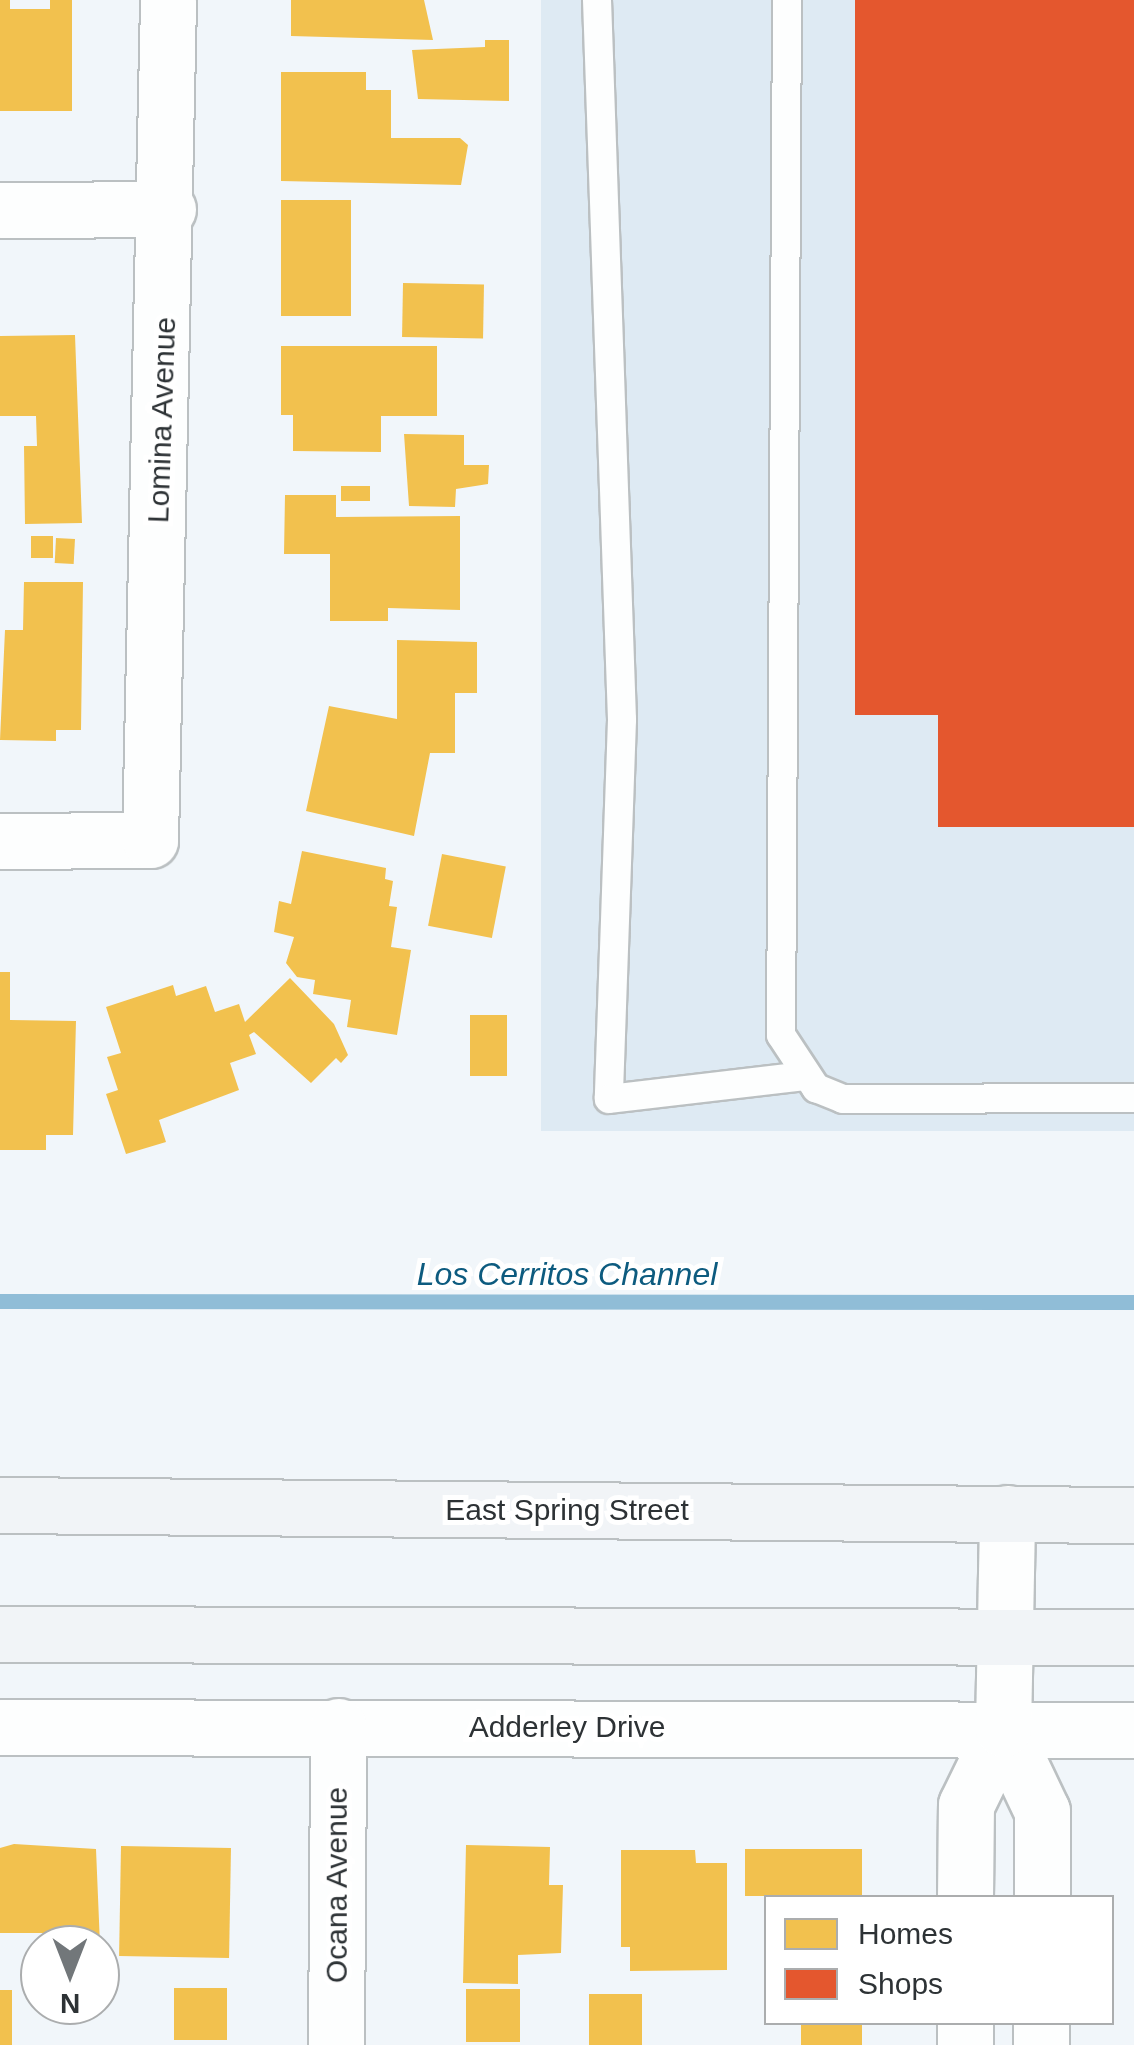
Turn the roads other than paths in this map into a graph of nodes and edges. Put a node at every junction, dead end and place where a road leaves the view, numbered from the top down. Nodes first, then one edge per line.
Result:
1 (168, 0) edge
2 (597, 0) edge
3 (787, 0) edge
4 (0, 210) edge
5 (168, 210) junction
6 (0, 841) edge
7 (806, 1076) junction
8 (1134, 1098) edge
9 (0, 1506) edge
10 (1007, 1513) junction
11 (1134, 1514) edge
12 (0, 1634) edge
13 (1010, 1636) junction
14 (1134, 1638) edge
15 (338, 1726) junction
16 (0, 1727) edge
17 (1003, 1729) junction
18 (1134, 1730) edge
19 (966, 1895) edge
20 (1042, 1895) edge
21 (336, 2045) edge

1 - 5 street, Lomina Avenue
2 - 7 lane
3 - 7 lane
4 - 5 street
5 - 6 street, Lomina Avenue
7 - 8 lane
9 - 10 main road, East Spring Street
10 - 11 main road, East Spring Street
10 - 13 street
12 - 13 main road
13 - 14 main road
13 - 17 street
15 - 16 street, Adderley Drive
15 - 17 street, Adderley Drive
15 - 21 street, Ocana Avenue
17 - 18 street, Adderley Drive
17 - 19 street
17 - 20 street

